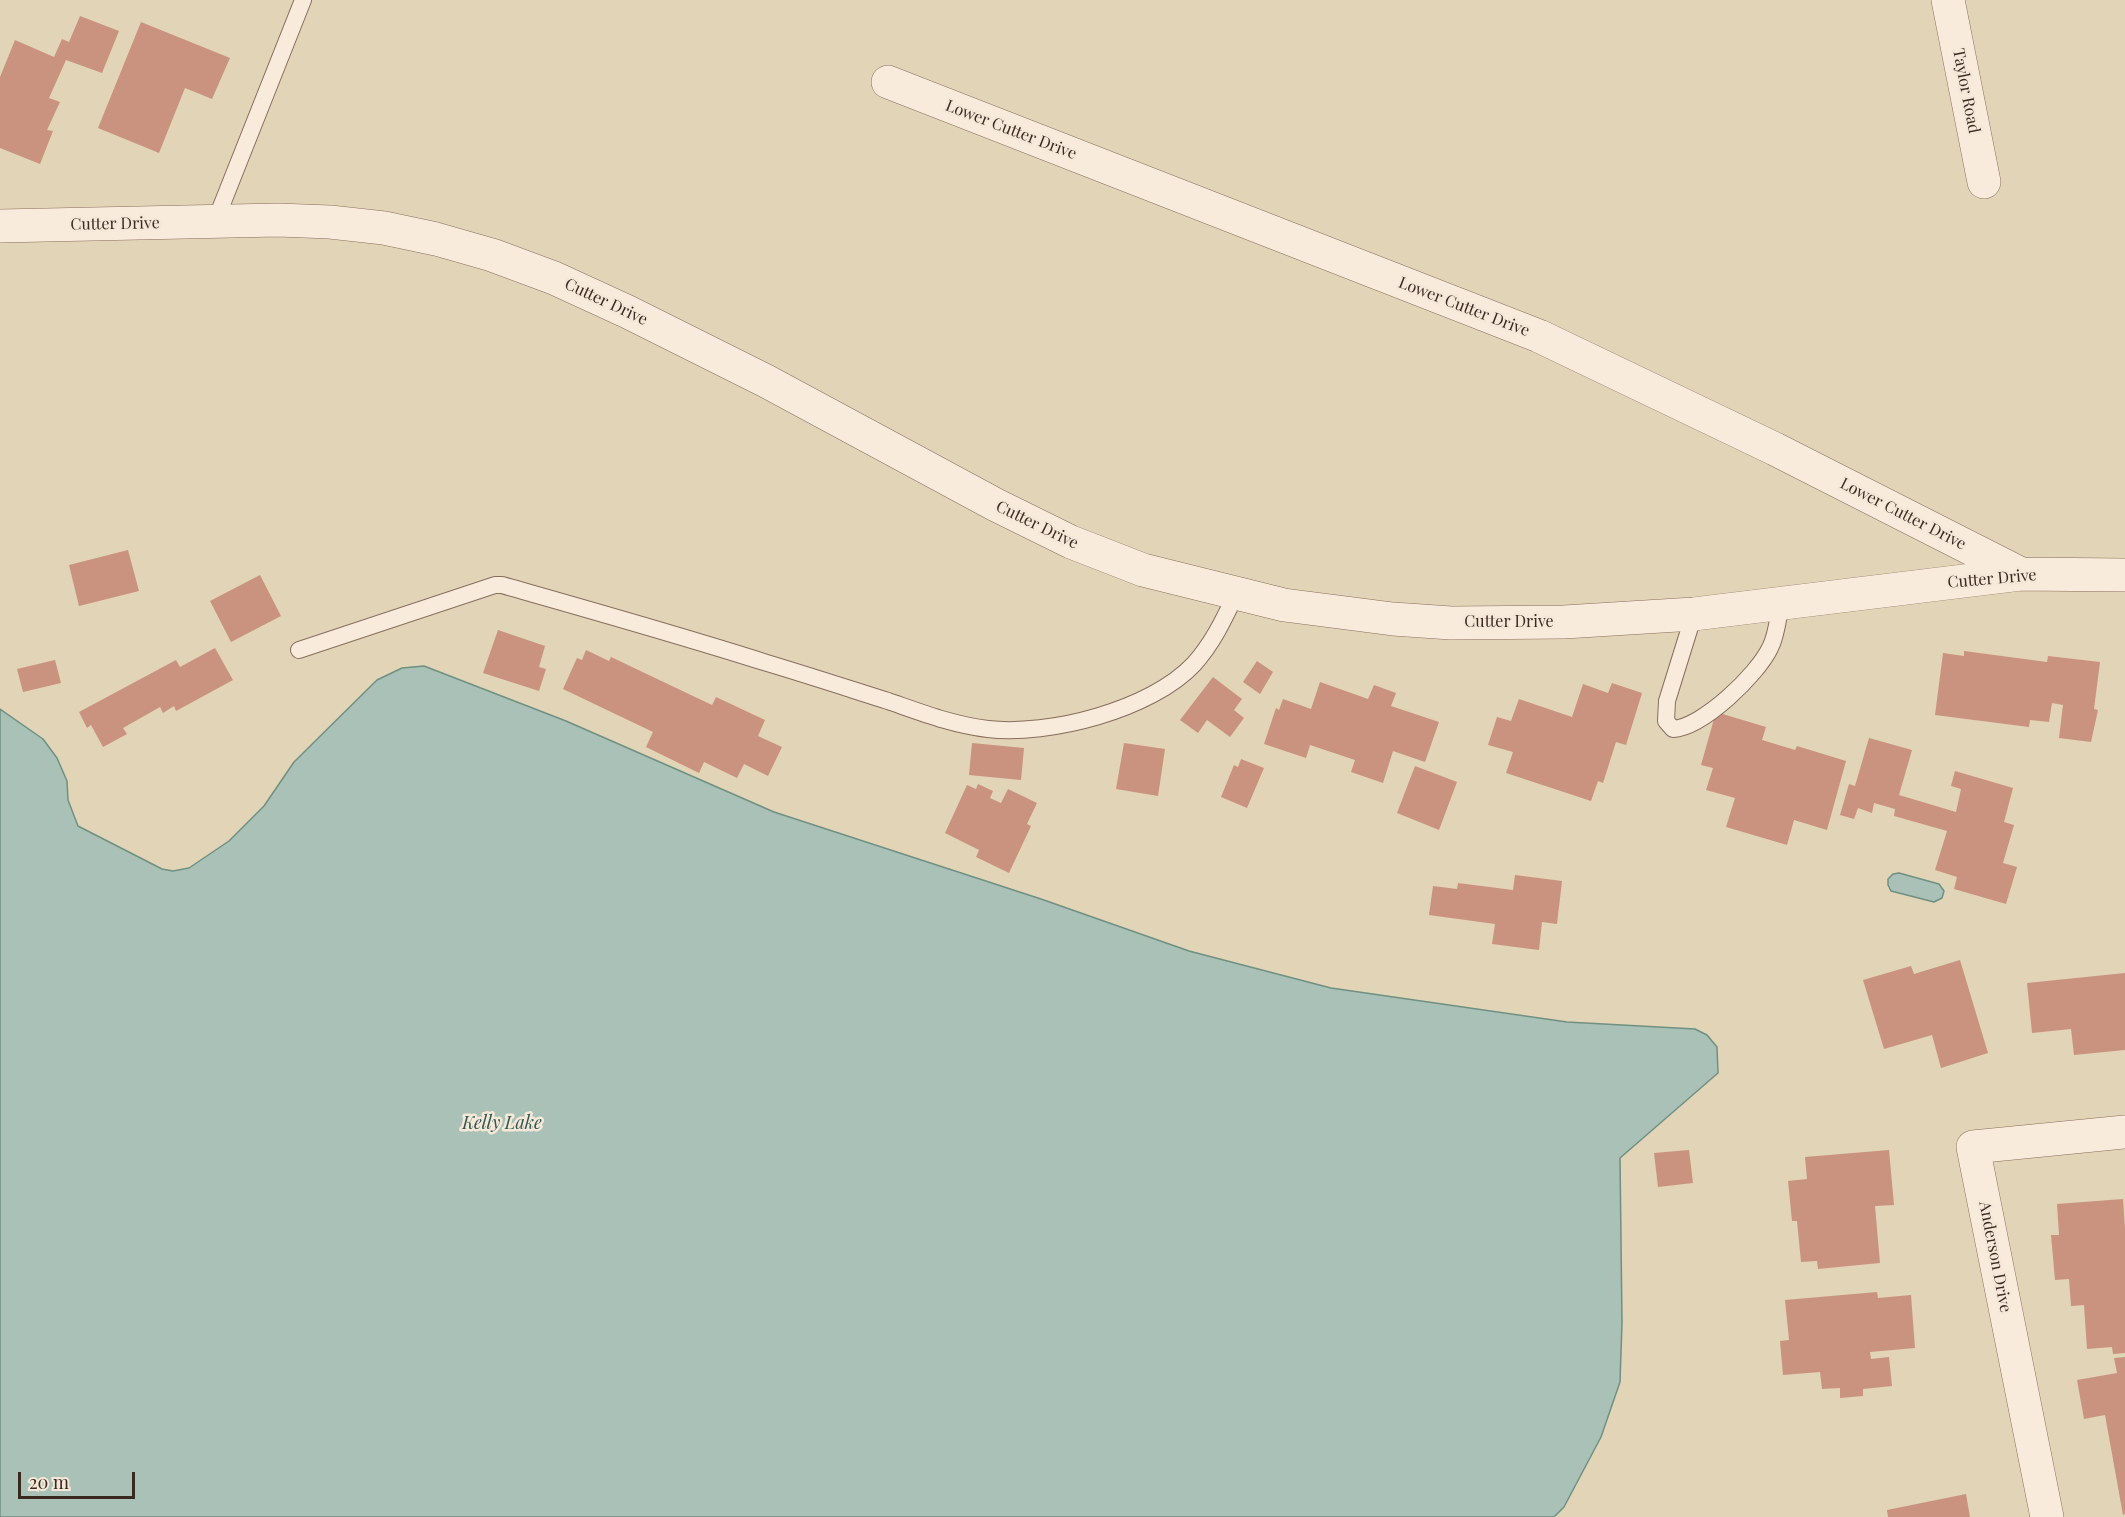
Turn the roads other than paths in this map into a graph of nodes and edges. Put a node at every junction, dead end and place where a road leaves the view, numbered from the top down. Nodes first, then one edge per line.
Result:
1 (303, 0) edge
2 (1948, 0) edge
3 (888, 82) dead end
4 (1984, 182) dead end
5 (215, 222) junction
6 (0, 225) edge
7 (2021, 574) junction
8 (2125, 575) edge
9 (1236, 594) junction
10 (1781, 603) junction
11 (1694, 614) junction
12 (299, 650) dead end
13 (2125, 1132) edge
14 (2047, 1517) edge

1 - 5 lane
2 - 4 street, Taylor Road
3 - 7 street, Lower Cutter Drive
5 - 6 street, Cutter Drive
5 - 9 street, Cutter Drive
7 - 8 street, Cutter Drive
7 - 10 street, Cutter Drive
9 - 11 street, Cutter Drive
9 - 12 lane
10 - 11 street, Cutter Drive
10 - 11 lane
13 - 14 street, Anderson Drive

